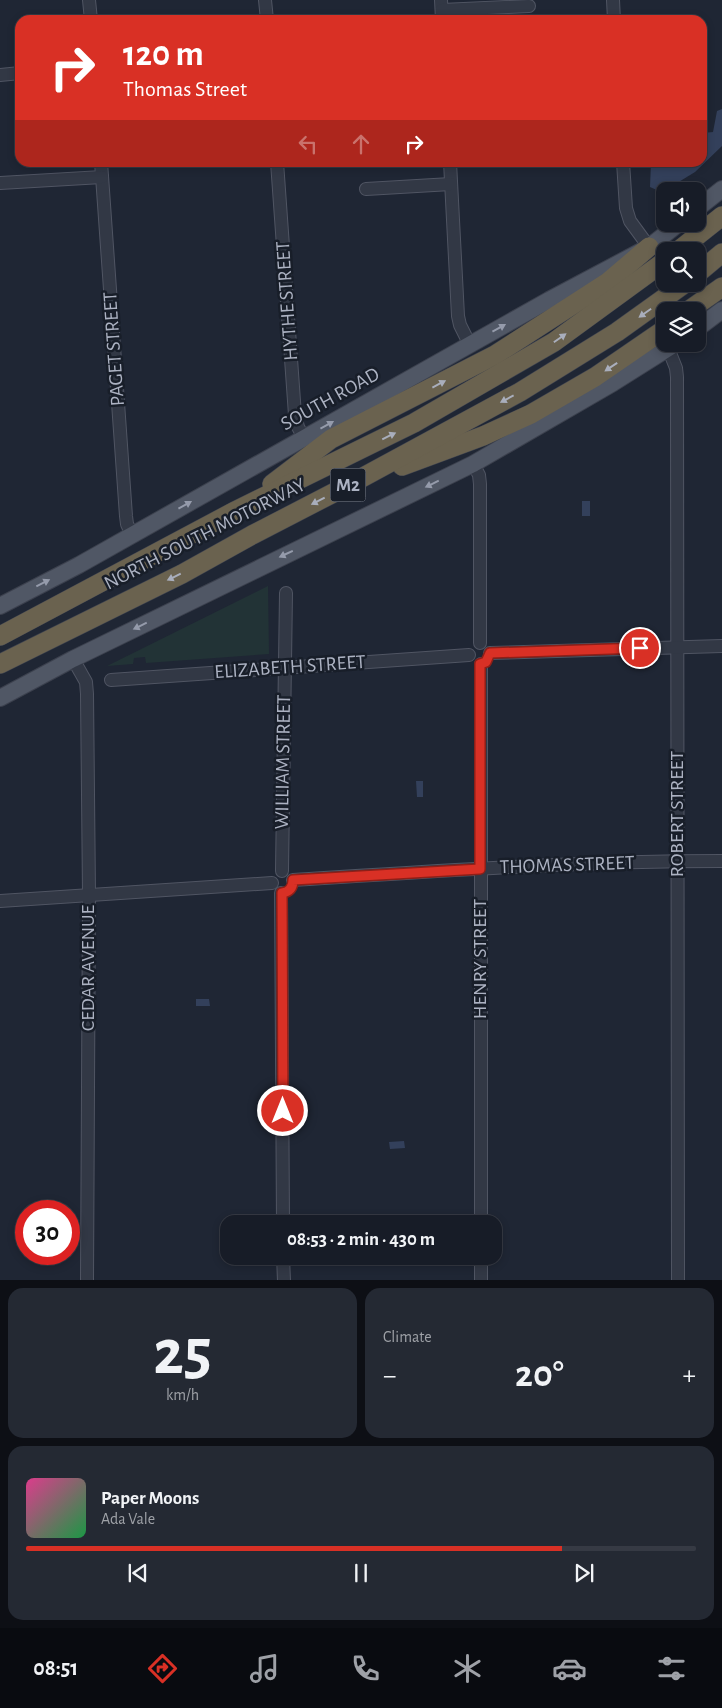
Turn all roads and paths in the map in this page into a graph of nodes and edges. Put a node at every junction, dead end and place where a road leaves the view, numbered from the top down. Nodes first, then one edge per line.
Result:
1 (89, 0) edge
2 (265, 0) edge
3 (613, 0) edge
4 (529, 6) dead end
5 (442, 10) edge
6 (90, 15) edge
7 (266, 15) edge
8 (614, 15) edge
9 (15, 73) edge
10 (0, 74) edge
11 (101, 167) edge
12 (277, 167) edge
13 (450, 167) edge
14 (623, 167) edge
15 (102, 177) junction
16 (0, 183) edge
17 (451, 184) junction
18 (366, 189) dead end
19 (722, 189) edge
20 (706, 202) edge
21 (722, 216) edge
22 (668, 232) edge
23 (689, 242) edge
24 (649, 247) junction
25 (722, 253) edge
26 (706, 266) edge
27 (656, 268) edge
28 (722, 287) edge
29 (673, 292) edge
30 (701, 302) edge
31 (722, 310) edge
32 (706, 322) edge
33 (656, 335) edge
34 (470, 345) junction
35 (662, 352) edge
36 (672, 352) edge
37 (304, 438) junction
38 (473, 464) junction
39 (343, 488) junction
40 (235, 512) junction
41 (132, 535) junction
42 (286, 593) dead end
43 (0, 606) edge
44 (0, 636) edge
45 (480, 644) junction
46 (678, 646) junction
47 (722, 646) edge
48 (490, 653) junction
49 (470, 655) junction
50 (73, 659) junction
51 (0, 664) edge
52 (480, 664) junction
53 (284, 667) junction
54 (111, 680) dead end
55 (0, 698) edge
56 (677, 861) junction
57 (722, 861) edge
58 (480, 869) junction
59 (282, 871) junction
60 (293, 880) junction
61 (272, 883) junction
62 (282, 893) junction
63 (88, 894) junction
64 (0, 901) edge
65 (283, 1215) edge
66 (481, 1215) edge
67 (284, 1265) edge
68 (481, 1265) edge
69 (87, 1280) edge
70 (284, 1280) edge
71 (481, 1280) edge
72 (678, 1280) edge

1 - 6 street
2 - 7 street
3 - 8 street
4 - 5 street
9 - 10 street
11 - 15 street, PAGET STREET
12 - 37 street, HYTHE STREET
13 - 17 street
14 - 24 street
15 - 16 street
15 - 41 street, PAGET STREET
17 - 18 street
17 - 34 street
19 - 20 main road
21 - 23 highway
22 - 24 main road, SOUTH ROAD
34 -> 24 main road, SOUTH ROAD
40 -> 24 highway
25 - 26 highway
40 -> 27 highway, NORTH SOUTH MOTORWAY / M2
28 - 30 highway
29 -> 39 highway, NORTH SOUTH MOTORWAY / M2
31 - 32 main road
33 -> 39 highway
37 -> 34 main road, SOUTH ROAD
35 - 38 main road
36 - 46 street, ROBERT STREET
41 -> 37 main road, SOUTH ROAD
38 - 45 street
38 -> 50 main road
39 -> 51 highway, NORTH SOUTH MOTORWAY / M2
40 - 44 highway, NORTH SOUTH MOTORWAY / M2
43 -> 41 main road, SOUTH ROAD
42 - 53 street, WILLIAM STREET
45 - 48 street
45 - 49 street
46 - 47 street
46 - 48 street
46 - 56 street, ROBERT STREET
48 - 52 street
49 - 52 street
49 - 53 street, ELIZABETH STREET
50 - 55 main road
50 - 63 street, CEDAR AVENUE
52 - 58 street, HENRY STREET
53 - 54 street, ELIZABETH STREET
53 - 59 street, WILLIAM STREET
56 - 57 street, THOMAS STREET
56 - 58 street, THOMAS STREET
56 - 72 street, ROBERT STREET
58 - 60 street, THOMAS STREET
58 - 66 street, HENRY STREET
59 - 60 street
59 - 61 street
60 - 62 street
61 - 62 street
61 - 63 street
62 - 65 street
63 - 64 street
63 - 69 street, CEDAR AVENUE
67 - 70 street
68 - 71 street

